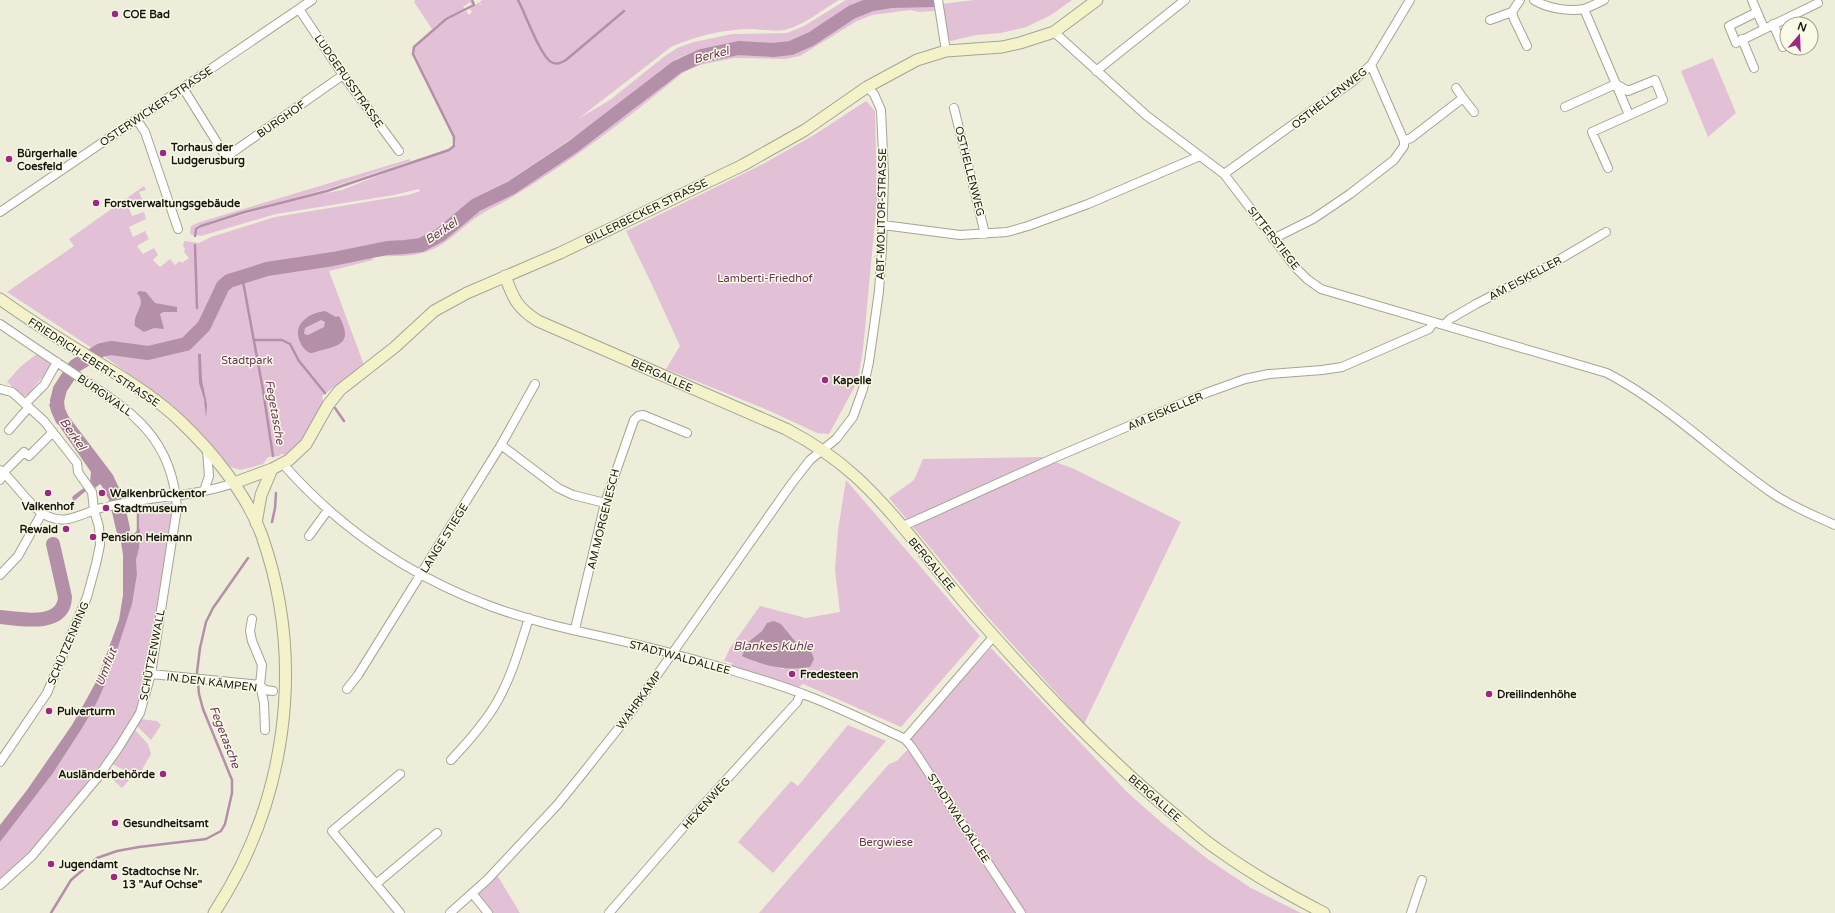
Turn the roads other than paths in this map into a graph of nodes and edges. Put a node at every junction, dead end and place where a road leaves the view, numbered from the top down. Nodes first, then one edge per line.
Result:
1 (312, 0) edge
2 (1097, 0) edge
3 (1185, 0) edge
4 (1410, 0) edge
5 (1520, 0) edge
6 (1534, 0) edge
7 (1604, 0) edge
8 (1752, 0) edge
9 (938, 3) edge
10 (1818, 3) dead end
11 (299, 9) junction
12 (1584, 9) junction
13 (1512, 12) junction
14 (1757, 12) junction
15 (1490, 20) dead end
16 (1773, 24) junction
17 (1764, 28) junction
18 (1054, 32) junction
19 (1779, 38) edge
20 (1742, 39) junction
21 (1527, 46) dead end
22 (946, 51) junction
23 (1371, 65) junction
24 (1754, 68) dead end
25 (1096, 71) junction
26 (343, 75) junction
27 (1616, 84) junction
28 (183, 88) junction
29 (867, 88) junction
30 (1456, 88) dead end
31 (1463, 98) junction
32 (1565, 106) dead end
33 (954, 108) dead end
34 (1474, 112) dead end
35 (1629, 114) junction
36 (137, 120) junction
37 (1404, 141) junction
38 (399, 151) dead end
39 (1200, 156) junction
40 (1608, 168) dead end
41 (1224, 174) junction
42 (0, 212) edge
43 (883, 225) junction
44 (178, 229) dead end
45 (1606, 232) dead end
46 (985, 234) junction
47 (1273, 239) junction
48 (505, 276) junction
49 (0, 300) edge
50 (1434, 322) junction
51 (0, 324) edge
52 (1444, 325) junction
53 (60, 364) junction
54 (535, 384) dead end
55 (0, 389) edge
56 (27, 405) junction
57 (9, 430) dead end
58 (53, 432) junction
59 (687, 433) dead end
60 (501, 445) junction
61 (822, 449) junction
62 (207, 450) junction
63 (283, 464) junction
64 (272, 469) junction
65 (1, 475) edge
66 (234, 483) junction
67 (204, 491) junction
68 (176, 495) junction
69 (605, 503) junction
70 (110, 506) dead end
71 (97, 509) junction
72 (328, 510) junction
73 (42, 513) junction
74 (256, 523) junction
75 (1835, 525) edge
76 (901, 527) junction
77 (309, 536) dead end
78 (0, 575) edge
79 (421, 575) junction
80 (529, 618) junction
81 (252, 619) dead end
82 (575, 629) junction
83 (994, 636) junction
84 (672, 654) junction
85 (151, 674) junction
86 (260, 685) junction
87 (347, 689) dead end
88 (273, 691) dead end
89 (801, 693) junction
90 (265, 730) dead end
91 (905, 739) junction
92 (451, 760) dead end
93 (0, 762) edge
94 (400, 774) dead end
95 (437, 832) dead end
96 (1422, 880) dead end
97 (376, 884) junction
98 (0, 885) edge
99 (472, 893) junction
100 (214, 913) edge
101 (400, 913) edge
102 (450, 913) edge
103 (488, 913) edge
104 (610, 913) edge
105 (1021, 913) edge
106 (1324, 913) edge
107 (1411, 913) edge

1 - 11 street, OSTERWICKER STRASSE
2 - 18 street, BILLERBECKER STRASSE
3 - 25 street
4 - 23 street, OSTHELLENWEG
5 - 13 street
6 - 12 street
7 - 12 street
8 - 14 street
9 - 22 street
10 - 16 street
11 - 26 street, LUDGERUSSTRASSE
11 - 28 street, OSTERWICKER STRASSE
12 - 27 street
13 - 15 street
13 - 21 street
14 - 17 street
14 - 20 street
16 - 17 street
16 - 19 street
17 - 20 street
18 - 22 street, BILLERBECKER STRASSE
18 - 25 street, SITTERSTIEGE
20 - 24 street
22 - 29 street, BILLERBECKER STRASSE
23 - 37 street
23 - 41 street, OSTHELLENWEG
25 - 39 street, SITTERSTIEGE
26 - 28 street, BURGHOF
26 - 38 street, LUDGERUSSTRASSE
27 - 32 street
27 - 35 street
27 - 35 street
28 - 36 street, OSTERWICKER STRASSE
29 - 43 street, ABT-MOLITOR-STRASSE
29 - 48 street, BILLERBECKER STRASSE
30 - 31 street
31 - 34 street
31 - 37 street
33 - 46 street, OSTHELLENWEG
35 - 40 street
36 - 42 street, OSTERWICKER STRASSE
36 - 44 street
37 - 47 street
39 - 41 street, SITTERSTIEGE
39 - 46 street
41 - 47 street, SITTERSTIEGE
43 - 46 street
43 - 61 street, ABT-MOLITOR-STRASSE
45 - 52 street, AM EISKELLER
47 - 50 street, SITTERSTIEGE
48 - 61 street, BERGALLEE
48 - 63 street, BILLERBECKER STRASSE
49 - 62 street, FRIEDRICH-EBERT-STRASSE
50 - 52 street, SITTERSTIEGE
50 - 76 street, AM EISKELLER
51 - 53 street, BURGWALL
52 - 75 street, SITTERSTIEGE
53 - 56 street
53 - 68 street, BURGWALL
54 - 60 street, LANGE STIEGE
55 - 56 street, SCHÜTZENRING
56 - 57 street
56 - 58 street, SCHÜTZENRING
58 - 65 street
58 - 71 street, SCHÜTZENRING
59 - 69 street, AM MORGENESCH
60 - 69 street
60 - 79 street, LANGE STIEGE
61 - 76 street, BERGALLEE
61 - 84 street, WAHRKAMP
62 - 66 street, FRIEDRICH-EBERT-STRASSE
62 - 67 street
63 - 64 street, BILLERBECKER STRASSE
63 - 72 street, STADTWALDALLEE
64 - 66 street, BILLERBECKER STRASSE
64 - 74 street
65 - 73 street
66 - 67 street
66 - 74 street, FRIEDRICH-EBERT-STRASSE
67 - 68 street
68 - 70 street
68 - 85 street, SCHÜTZENWALL
69 - 82 street, AM MORGENESCH
71 - 73 street
71 - 93 street, SCHÜTZENRING
72 - 77 street
72 - 79 street, STADTWALDALLEE
73 - 78 street
74 - 100 street, FRIEDRICH-EBERT-STRASSE
76 - 83 street, BERGALLEE
79 - 80 street, STADTWALDALLEE
79 - 87 street, LANGE STIEGE
80 - 82 street, STADTWALDALLEE
80 - 92 street
81 - 86 street
82 - 84 street, STADTWALDALLEE
83 - 91 street
83 - 106 street, BERGALLEE
84 - 89 street, STADTWALDALLEE
84 - 99 street, WAHRKAMP
85 - 86 street, IN DEN KÄMPEN
85 - 98 street, SCHÜTZENWALL
86 - 88 street, IN DEN KÄMPEN
86 - 90 street
89 - 91 street, STADTWALDALLEE
89 - 104 street, HEXENWEG
91 - 105 street, STADTWALDALLEE
94 - 97 street
95 - 97 street
96 - 107 street
97 - 101 street
99 - 102 street, WAHRKAMP
99 - 103 street

